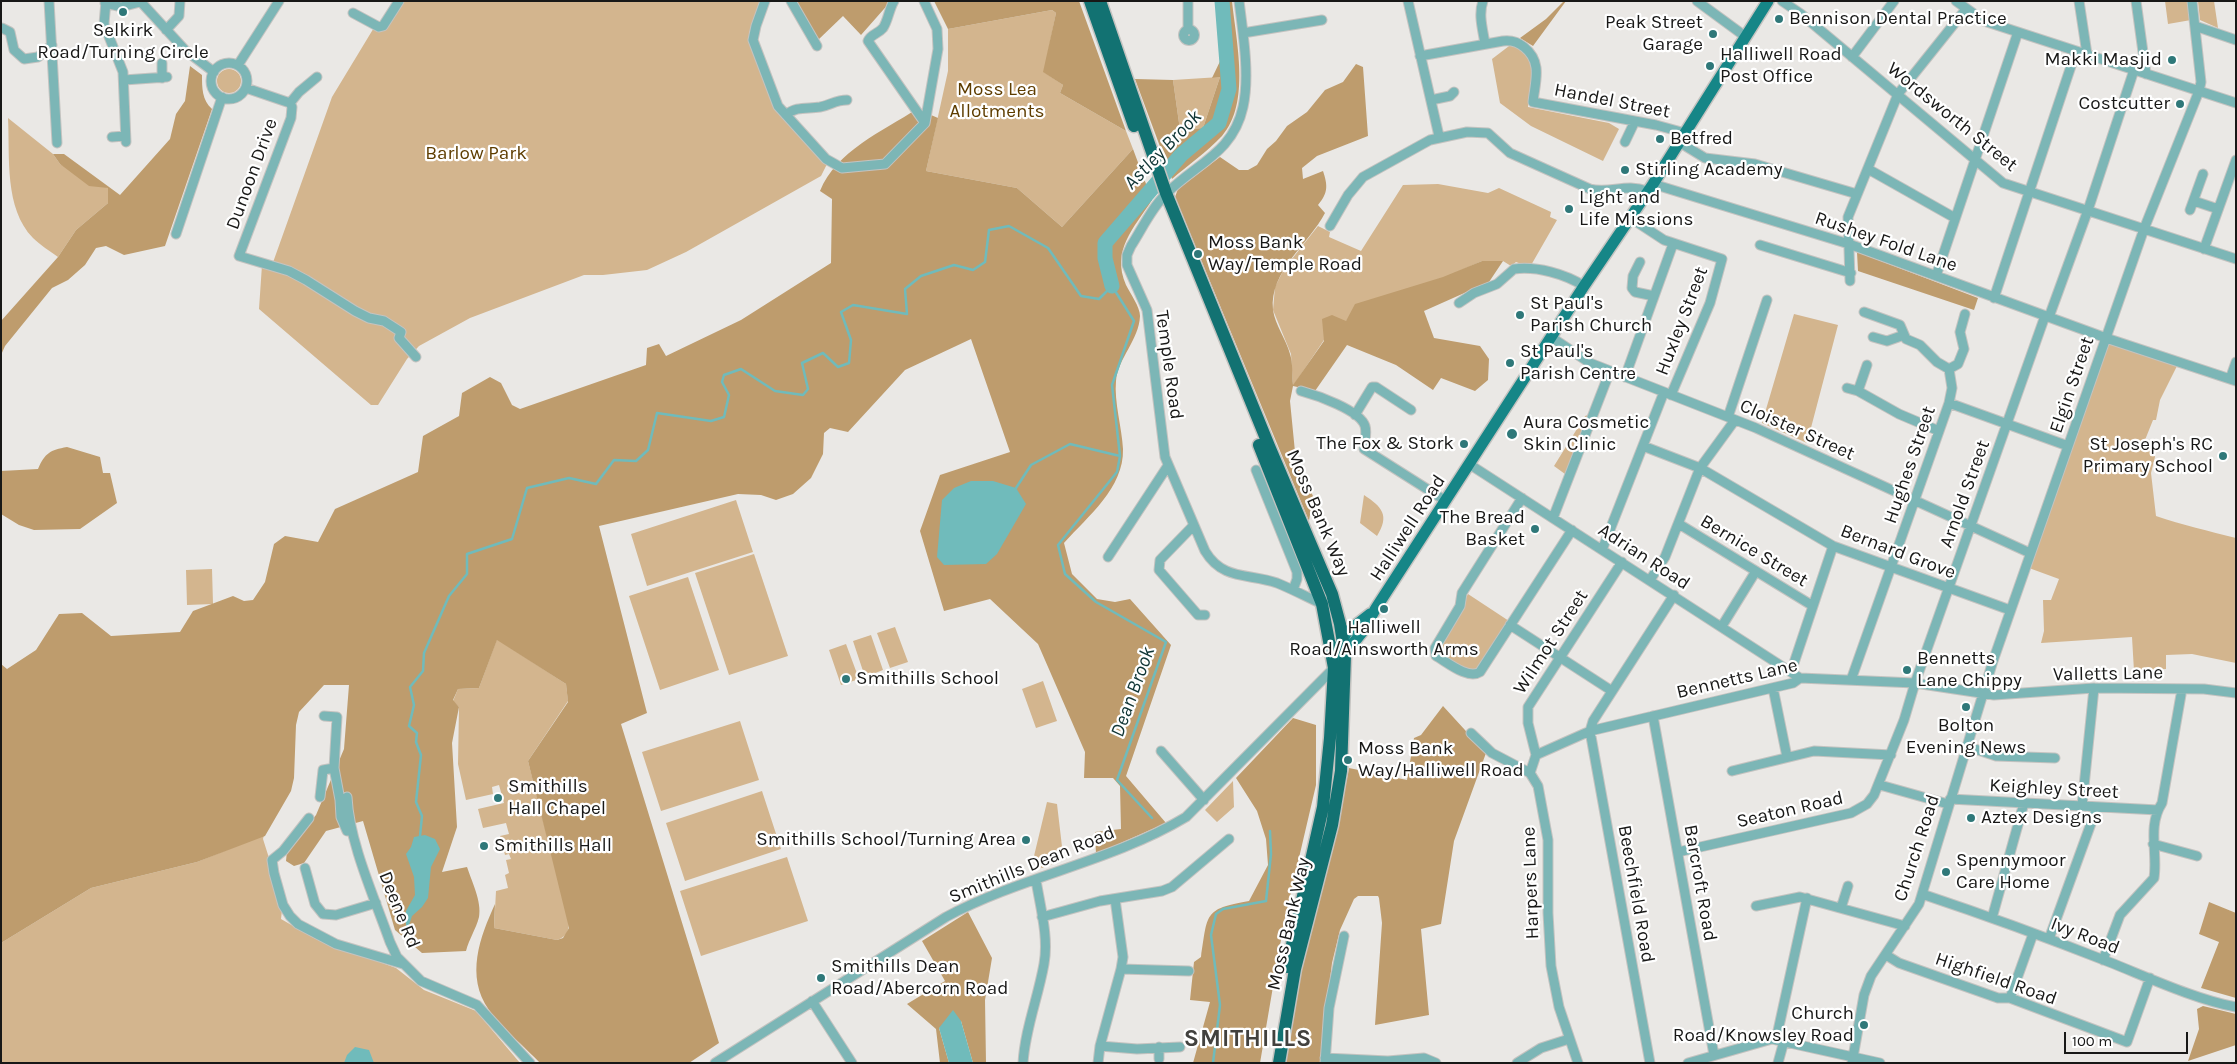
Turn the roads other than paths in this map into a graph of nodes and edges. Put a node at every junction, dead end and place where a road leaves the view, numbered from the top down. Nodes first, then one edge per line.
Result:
1 (49, 1) edge
2 (180, 1) edge
3 (279, 1) edge
4 (399, 1) edge
5 (765, 1) edge
6 (791, 1) edge
7 (894, 1) edge
8 (924, 1) edge
9 (1090, 1) edge
10 (1100, 1) edge
11 (1188, 1) edge
12 (1239, 1) edge
13 (1408, 1) edge
14 (1483, 1) edge
15 (1697, 1) edge
16 (1768, 1) edge
17 (1782, 1) edge
18 (1894, 1) edge
19 (1956, 1) edge
20 (2079, 1) edge
21 (2136, 1) edge
22 (2192, 1) edge
23 (106, 2) edge
24 (140, 2) edge
25 (1966, 9) junction
26 (353, 13) dead end
27 (1318, 24) dead end
28 (2195, 26) junction
29 (2, 28) edge
30 (166, 30) junction
31 (1188, 30) dead end
32 (2018, 32) junction
33 (1242, 33) junction
34 (1746, 38) junction
35 (2236, 40) edge
36 (1485, 44) junction
37 (52, 46) junction
38 (816, 46) dead end
39 (2076, 51) junction
40 (2087, 54) junction
41 (1420, 56) junction
42 (1852, 56) junction
43 (162, 63) dead end
44 (238, 65) junction
45 (2134, 70) junction
46 (214, 72) junction
47 (2146, 74) junction
48 (317, 77) dead end
49 (124, 80) junction
50 (246, 88) junction
51 (2199, 91) junction
52 (1454, 92) dead end
53 (1898, 94) junction
54 (222, 98) junction
55 (847, 100) dead end
56 (1431, 100) junction
57 (290, 103) junction
58 (2236, 104) edge
59 (786, 115) junction
60 (1635, 121) junction
61 (925, 123) junction
62 (1439, 136) junction
63 (112, 137) dead end
64 (1682, 138) junction
65 (1625, 142) dead end
66 (57, 143) dead end
67 (1975, 159) junction
68 (2236, 160) edge
69 (1868, 169) junction
70 (2203, 174) dead end
71 (1650, 188) junction
72 (2029, 191) junction
73 (1857, 194) junction
74 (1164, 197) junction
75 (2194, 201) junction
76 (2218, 209) junction
77 (2088, 210) junction
78 (2190, 210) dead end
79 (1629, 217) junction
80 (1955, 218) junction
81 (1330, 226) dead end
82 (2144, 229) junction
83 (176, 234) dead end
84 (1673, 244) junction
85 (1849, 244) junction
86 (1760, 245) dead end
87 (2204, 249) junction
88 (2236, 260) edge
89 (1640, 262) dead end
90 (1936, 276) junction
91 (1584, 286) junction
92 (1654, 296) junction
93 (1994, 298) junction
94 (1767, 300) dead end
95 (1459, 303) dead end
96 (1864, 312) dead end
97 (1965, 314) dead end
98 (2047, 316) junction
99 (1904, 335) junction
100 (1873, 336) dead end
101 (1551, 337) junction
102 (2106, 338) junction
103 (416, 357) dead end
104 (2236, 362) edge
105 (1867, 365) dead end
106 (1949, 369) junction
107 (1610, 371) junction
108 (1625, 377) junction
109 (2233, 380) edge
110 (1847, 388) dead end
111 (1301, 391) dead end
112 (1858, 391) junction
113 (1668, 393) junction
114 (1949, 403) junction
115 (1412, 410) dead end
116 (1355, 414) junction
117 (1732, 418) junction
118 (2007, 424) junction
119 (1939, 431) junction
120 (1643, 446) junction
121 (2068, 446) junction
122 (1469, 464) junction
123 (1168, 467) junction
124 (1700, 468) junction
125 (1256, 470) dead end
126 (1522, 498) junction
127 (1915, 500) junction
128 (1446, 501) junction
129 (1553, 518) junction
130 (1679, 524) junction
131 (1193, 526) junction
132 (1971, 526) junction
133 (1572, 530) junction
134 (1833, 546) junction
135 (1602, 550) junction
136 (1109, 552) dead end
137 (2030, 553) junction
138 (1622, 562) junction
139 (1891, 568) junction
140 (1756, 571) junction
141 (1650, 580) junction
142 (1948, 589) junction
143 (1293, 590) junction
144 (1674, 595) junction
145 (1322, 604) junction
146 (1813, 606) junction
147 (1376, 608) junction
148 (2010, 610) junction
149 (1205, 615) dead end
150 (1510, 625) junction
151 (1722, 626) junction
152 (1342, 639) junction
153 (1345, 655) junction
154 (1560, 658) junction
155 (1334, 668) junction
156 (1791, 672) junction
157 (1800, 678) junction
158 (1851, 680) junction
159 (1915, 683) junction
160 (1773, 688) junction
161 (2094, 688) junction
162 (2182, 689) junction
163 (1612, 691) junction
164 (1982, 693) junction
165 (2236, 694) edge
166 (324, 716) dead end
167 (1652, 716) junction
168 (1590, 731) junction
169 (1471, 733) dead end
170 (1966, 746) junction
171 (1161, 751) dead end
172 (1536, 755) junction
173 (1891, 755) junction
174 (1787, 757) junction
175 (2055, 758) dead end
176 (334, 768) junction
177 (1732, 771) dead end
178 (1530, 773) junction
179 (1880, 785) junction
180 (320, 796) dead end
181 (347, 797) dead end
182 (1204, 800) junction
183 (1949, 802) junction
184 (2024, 803) junction
185 (2082, 806) junction
186 (2097, 807) junction
187 (2158, 810) junction
188 (309, 818) dead end
189 (1229, 839) dead end
190 (355, 841) junction
191 (2153, 844) junction
192 (1678, 852) junction
193 (2197, 856) dead end
194 (305, 868) dead end
195 (1036, 880) junction
196 (1848, 886) dead end
197 (1922, 894) junction
198 (1807, 898) junction
199 (1115, 899) junction
200 (376, 903) junction
201 (1756, 906) dead end
202 (1841, 908) junction
203 (1042, 917) junction
204 (1992, 918) junction
205 (1906, 926) junction
206 (2033, 934) junction
207 (1344, 936) dead end
208 (2049, 939) junction
209 (1886, 955) junction
210 (2103, 960) junction
211 (403, 964) junction
212 (1122, 969) junction
213 (1188, 971) dead end
214 (2150, 978) junction
215 (2010, 998) junction
216 (812, 1001) junction
217 (2236, 1007) edge
218 (1569, 1039) junction
219 (1780, 1041) junction
220 (1100, 1046) junction
221 (1180, 1047) dead end
222 (1159, 1048) junction
223 (1714, 1055) junction
224 (1159, 1059) dead end
225 (1325, 1060) edge
226 (1852, 1060) edge
227 (1387, 1062) edge
228 (530, 1063) edge
229 (715, 1063) edge
230 (852, 1063) edge
231 (1023, 1063) edge
232 (1098, 1063) edge
233 (1271, 1063) edge
234 (1279, 1063) edge
235 (1436, 1063) edge
236 (1517, 1063) edge
237 (1578, 1063) edge
238 (1650, 1063) edge
239 (1688, 1063) edge
240 (1778, 1063) edge
241 (1880, 1063) edge

1 - 37 street
2 - 30 street
3 - 44 street
4 - 26 street
5 - 59 street
6 - 38 street
7 - 61 street
8 - 61 street
9 - 74 highway, Moss Bank Way
10 - 74 highway, Moss Bank Way
11 - 31 street
12 - 33 street, Temple Road
13 - 41 street
14 - 36 street
15 - 34 street
16 - 34 main road, Halliwell Road
17 - 42 street, Wordsworth Street
18 - 42 street
19 - 25 street
20 - 40 street
21 - 47 street
22 - 28 street
23 - 24 street
23 - 49 street
24 - 30 street
25 - 32 street
25 - 53 street
27 - 33 street
28 - 35 street
28 - 51 street
29 - 37 street
30 - 46 street
32 - 39 street
32 - 67 street
33 - 74 street, Temple Road
34 - 64 main road, Halliwell Road
36 - 41 street
36 - 60 street, Handel Street
37 - 66 street
39 - 40 street
39 - 72 street
40 - 45 street
41 - 56 street
42 - 53 street, Wordsworth Street
43 - 49 street
44 - 46 street
44 - 50 street
45 - 47 street
45 - 77 street, Arnold Street
46 - 54 street
47 - 51 street
48 - 57 street, Dunoon Drive
49 - 63 street
50 - 54 street
50 - 57 street, Dunoon Drive
51 - 58 street
51 - 82 street, Elgin Street
52 - 56 street
53 - 67 street, Wordsworth Street
53 - 69 street
54 - 83 street
55 - 59 street
56 - 62 street
57 - 103 street, Dunoon Drive
59 - 61 street
60 - 64 street, Handel Street
60 - 65 street
62 - 71 street, Rushey Fold Lane
62 - 81 street, Rushey Fold Lane
64 - 71 main road, Halliwell Road
64 - 73 street, Handel Street
67 - 72 street, Wordsworth Street
67 - 80 street
68 - 76 street
69 - 73 street
69 - 80 street
70 - 75 street
71 - 79 main road, Halliwell Road
71 - 85 street, Rushey Fold Lane
72 - 77 street, Wordsworth Street
72 - 93 street
73 - 85 street
74 - 123 street, Temple Road
74 - 145 highway, Moss Bank Way
74 - 152 highway, Moss Bank Way
75 - 76 street
75 - 78 street
76 - 87 street
77 - 82 street, Wordsworth Street
77 - 98 street, Arnold Street
79 - 84 street
79 - 91 main road, Halliwell Road
80 - 90 street
82 - 87 street, Wordsworth Street
82 - 102 street, Elgin Street
84 - 92 street
84 - 113 street, Huxley Street
85 - 86 street
85 - 90 street, Rushey Fold Lane
87 - 88 street, Wordsworth Street
89 - 92 street
90 - 93 street, Rushey Fold Lane
91 - 95 street
91 - 101 main road, Halliwell Road
92 - 108 street
93 - 98 street, Rushey Fold Lane
94 - 117 street
96 - 99 street
97 - 106 street
98 - 102 street, Rushey Fold Lane
98 - 118 street, Arnold Street
99 - 100 street
99 - 106 street
101 - 107 street, Cloister Street
101 - 122 main road, Halliwell Road
102 - 109 street, Rushey Fold Lane
102 - 121 street, Elgin Street
104 - 109 street
105 - 112 street
106 - 114 street, Hughes Street
107 - 108 street, Cloister Street
107 - 129 street
108 - 113 street, Cloister Street
110 - 112 street
111 - 116 street
112 - 119 street
113 - 117 street, Cloister Street
113 - 120 street, Huxley Street
114 - 118 street
114 - 119 street, Hughes Street
115 - 116 street
116 - 128 street
117 - 124 street
117 - 127 street, Cloister Street
118 - 121 street
118 - 132 street, Arnold Street
119 - 127 street, Hughes Street
120 - 124 street, Bernard Grove
120 - 135 street, Huxley Street
121 - 137 street, Elgin Street
122 - 126 street, Adrian Road
122 - 128 main road, Halliwell Road
123 - 131 street, Temple Road
123 - 136 street
124 - 130 street
124 - 134 street, Bernard Grove
125 - 143 street
126 - 129 street, Adrian Road
126 - 150 street
127 - 132 street, Cloister Street
127 - 139 street, Hughes Street
128 - 147 main road, Halliwell Road
129 - 133 street, Adrian Road
130 - 140 street, Bernice Street
130 - 141 street
131 - 143 street, Temple Road
131 - 149 street
132 - 137 street, Cloister Street
132 - 142 street, Arnold Street
133 - 135 street, Adrian Road
133 - 150 street
134 - 139 street, Bernard Grove
134 - 146 street
135 - 138 street, Adrian Road
137 - 148 street, Elgin Street
138 - 141 street, Adrian Road
138 - 154 street, Wilmot Street
139 - 142 street, Bernard Grove
139 - 158 street, Hughes Street
140 - 146 street, Bernice Street
140 - 151 street
141 - 144 street, Adrian Road
142 - 148 street, Bernard Grove
142 - 159 street, Arnold Street
143 - 145 street, Temple Road
144 - 151 street, Adrian Road
144 - 163 street
145 - 155 highway, Moss Bank Way
146 - 156 street
147 - 152 main road
147 - 153 main road, Halliwell Road
148 - 164 street, Elgin Street
150 - 154 street
151 - 156 street, Adrian Road
152 - 153 highway, Moss Bank Way
152 - 155 main road
153 - 155 main road, Halliwell Road
153 - 234 highway, Moss Bank Way
154 - 163 street
154 - 172 street, Wilmot Street
155 - 182 street, Smithills Dean Road
155 - 233 highway, Moss Bank Way
156 - 157 street, Adrian Road
157 - 158 street, Bennetts Lane
157 - 160 street, Bennetts Lane
158 - 159 street, Bennetts Lane
159 - 164 street, Bennetts Lane
159 - 173 street, Seaton Road
160 - 167 street, Bennetts Lane
160 - 174 street
161 - 162 street, Valletts Lane
161 - 164 street, Valletts Lane
161 - 185 street
162 - 165 street, Valletts Lane
162 - 187 street
163 - 168 street
164 - 170 street, Church Road
166 - 176 street
167 - 168 street, Bennetts Lane
167 - 192 street, Barcroft Road
168 - 172 street, Bennetts Lane
168 - 238 street, Beechfield Road
169 - 178 street
170 - 175 street
170 - 183 street, Church Road
171 - 182 street
172 - 178 street, Wilmot Street
173 - 174 street
173 - 179 street, Seaton Road
174 - 177 street
176 - 180 street
176 - 190 street
178 - 218 street, Harpers Lane
179 - 183 street, Keighley Street
179 - 192 street, Seaton Road
181 - 190 street, Deene Rd
182 - 195 street, Smithills Dean Road
183 - 184 street, Keighley Street
183 - 197 street, Church Road
184 - 185 street, Keighley Street
184 - 204 street
185 - 186 street, Keighley Street
186 - 187 street, Keighley Street
186 - 208 street
187 - 191 street
188 - 211 street
189 - 199 street
190 - 200 street, Deene Rd
191 - 193 street
191 - 210 street
192 - 223 street, Barcroft Road
194 - 200 street
195 - 203 street
195 - 216 street, Smithills Dean Road
196 - 202 street
197 - 204 street, Ivy Road
197 - 205 street, Church Road
198 - 201 street
198 - 202 street
198 - 219 street
199 - 203 street
199 - 212 street
200 - 211 street, Deene Rd
202 - 205 street
203 - 231 street
204 - 206 street, Ivy Road
205 - 209 street, Church Road
206 - 208 street, Ivy Road
206 - 215 street
207 - 225 street
208 - 210 street, Ivy Road
209 - 215 street, Highfield Road
209 - 226 street, Church Road
210 - 214 street, Ivy Road
211 - 228 street, Deene Rd
212 - 213 street
212 - 220 street
214 - 215 street, Highfield Road
214 - 217 street, Ivy Road
216 - 229 street, Smithills Dean Road
216 - 230 street
218 - 236 street
218 - 237 street, Harpers Lane
219 - 223 street
219 - 226 street
219 - 240 street
220 - 222 street
220 - 232 street
221 - 222 street
222 - 224 street
223 - 239 street
225 - 227 street
226 - 241 street
227 - 235 street

